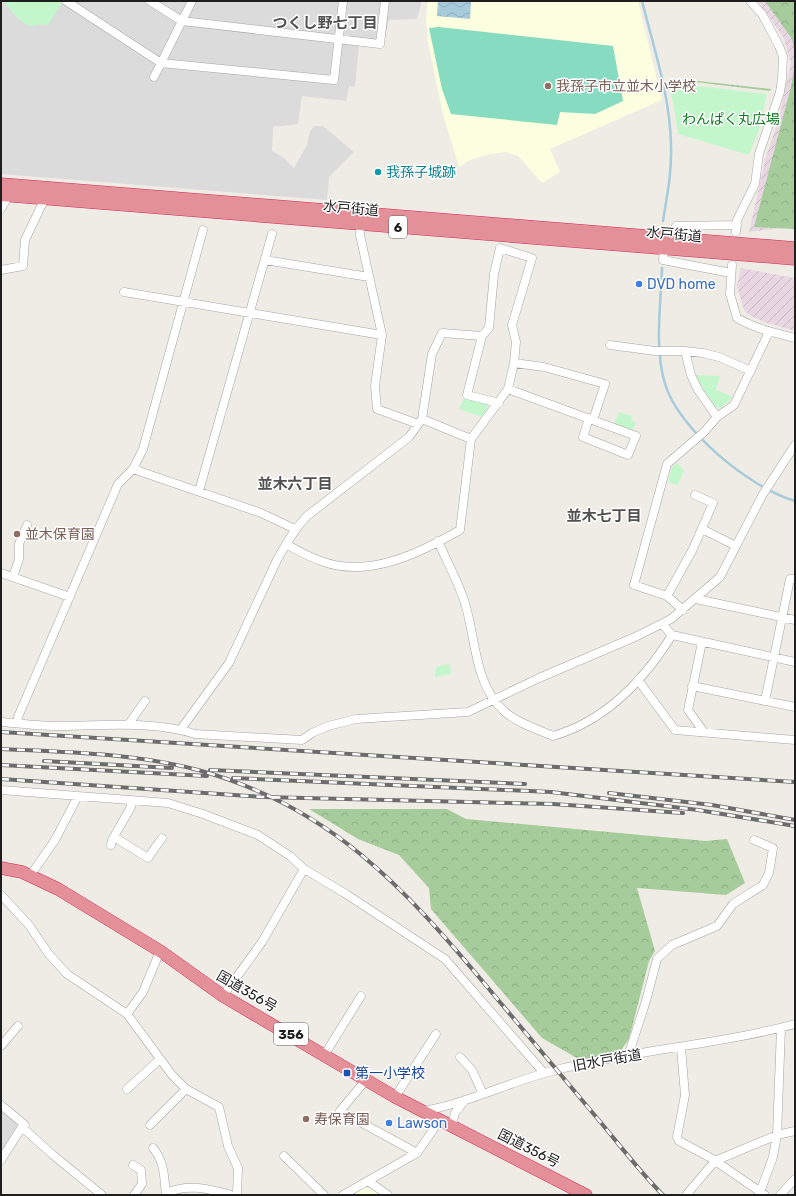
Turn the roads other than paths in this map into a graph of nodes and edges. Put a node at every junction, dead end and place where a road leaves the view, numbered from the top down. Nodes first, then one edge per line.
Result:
1 (66, 1) edge
2 (150, 1) edge
3 (192, 1) edge
4 (343, 1) edge
5 (385, 1) edge
6 (750, 1) edge
7 (182, 22) junction
8 (338, 40) junction
9 (161, 63) junction
10 (154, 77) dead end
11 (1, 184) edge
12 (5, 195) edge
13 (45, 198) junction
14 (1, 210) edge
15 (361, 218) junction
16 (203, 230) dead end
17 (272, 234) dead end
18 (503, 235) junction
19 (674, 238) junction
20 (500, 248) junction
21 (795, 248) edge
22 (664, 249) junction
23 (265, 260) junction
24 (795, 260) edge
25 (732, 265) dead end
26 (1, 270) edge
27 (731, 273) junction
28 (369, 277) junction
29 (124, 292) dead end
30 (184, 300) junction
31 (250, 312) junction
32 (769, 332) junction
33 (382, 335) junction
34 (482, 336) junction
35 (795, 338) edge
36 (610, 345) dead end
37 (685, 351) junction
38 (514, 363) junction
39 (751, 371) junction
40 (508, 389) junction
41 (499, 403) junction
42 (717, 417) junction
43 (591, 419) junction
44 (420, 422) junction
45 (471, 439) junction
46 (795, 444) edge
47 (792, 455) edge
48 (133, 469) junction
49 (199, 491) junction
50 (695, 496) dead end
51 (27, 525) dead end
52 (295, 529) junction
53 (702, 529) junction
54 (438, 541) junction
55 (286, 544) junction
56 (736, 546) junction
57 (1, 573) edge
58 (13, 577) junction
59 (795, 579) edge
60 (667, 596) junction
61 (70, 597) junction
62 (696, 599) junction
63 (683, 610) junction
64 (783, 617) junction
65 (795, 620) edge
66 (662, 624) junction
67 (672, 635) junction
68 (702, 642) junction
69 (775, 658) junction
70 (795, 662) edge
71 (638, 680) junction
72 (692, 686) junction
73 (493, 700) junction
74 (145, 701) dead end
75 (765, 701) junction
76 (795, 707) edge
77 (1, 722) edge
78 (17, 723) junction
79 (128, 726) junction
80 (181, 729) junction
81 (704, 732) junction
82 (795, 740) edge
83 (1, 790) edge
84 (78, 796) junction
85 (131, 800) junction
86 (162, 838) dead end
87 (754, 840) dead end
88 (1, 868) edge
89 (304, 869) junction
90 (30, 876) junction
91 (1, 894) edge
92 (160, 951) junction
93 (223, 996) junction
94 (361, 996) dead end
95 (127, 1014) junction
96 (795, 1024) edge
97 (18, 1026) dead end
98 (781, 1028) junction
99 (436, 1034) dead end
100 (1, 1046) edge
101 (681, 1048) junction
102 (325, 1054) junction
103 (628, 1056) junction
104 (460, 1057) dead end
105 (159, 1060) junction
106 (544, 1073) junction
107 (366, 1080) junction
108 (127, 1089) dead end
109 (186, 1089) junction
110 (483, 1094) junction
111 (395, 1097) junction
112 (466, 1100) junction
113 (1, 1105) edge
114 (422, 1111) junction
115 (440, 1120) junction
116 (150, 1125) dead end
117 (452, 1126) junction
118 (22, 1127) junction
119 (795, 1131) edge
120 (777, 1135) junction
121 (154, 1148) dead end
122 (417, 1153) junction
123 (284, 1156) dead end
124 (1, 1160) edge
125 (715, 1161) junction
126 (133, 1165) dead end
127 (795, 1179) edge
128 (368, 1181) junction
129 (570, 1191) edge
130 (166, 1194) edge
131 (687, 1194) dead end
132 (762, 1194) edge
133 (102, 1195) edge
134 (134, 1195) edge
135 (231, 1195) edge
136 (237, 1195) edge
137 (324, 1195) edge
138 (343, 1195) edge
139 (388, 1195) edge
140 (586, 1195) edge
141 (780, 1195) edge

1 - 9 street
2 - 7 street
3 - 7 street
4 - 8 street
5 - 8 street
6 - 19 street
7 - 8 street
7 - 9 street
8 - 9 street
9 - 10 street
11 - 15 highway, 水戸街道 / 6
12 - 13 highway, 水戸街道 / 6
12 - 14 street
13 - 15 highway, 水戸街道 / 6
13 - 26 street
15 - 18 highway, 水戸街道 / 6
15 - 19 highway, 水戸街道 / 6
15 - 28 street
16 - 30 street
17 - 23 street
18 - 20 street
18 - 22 highway, 水戸街道 / 6
19 - 21 highway, 水戸街道 / 6
20 - 34 street
20 - 38 street
22 - 24 highway, 水戸街道 / 6
22 - 27 street
23 - 28 street
23 - 31 street
25 - 27 street
27 - 32 street
28 - 33 street
29 - 30 street
30 - 31 street
30 - 48 street
31 - 33 street
31 - 49 street
32 - 35 street
32 - 39 street
33 - 44 street
34 - 41 street
34 - 44 street
36 - 37 street
37 - 39 street
37 - 42 street
38 - 40 street
38 - 43 street
39 - 42 street
40 - 41 street
40 - 43 street
41 - 45 street
42 - 60 street
43 - 43 street
44 - 45 street
44 - 52 street
45 - 54 street
46 - 47 street
47 - 56 street
48 - 49 street
48 - 61 street
49 - 52 street
50 - 53 street
51 - 58 street
52 - 55 street
53 - 56 street
53 - 60 street
54 - 55 street
54 - 73 street
55 - 80 street
56 - 62 street
57 - 58 street
58 - 61 street
59 - 64 street
60 - 63 street
61 - 78 street
62 - 63 street
62 - 64 street
63 - 66 street
64 - 65 street
64 - 69 street
66 - 67 street
66 - 73 street
67 - 68 street
67 - 71 street
68 - 69 street
68 - 72 street
69 - 70 street
69 - 75 street
71 - 73 street
71 - 81 street
72 - 75 street
72 - 81 street
73 - 80 street
74 - 79 street
75 - 76 street
77 - 78 street
78 - 79 street
79 - 80 street
81 - 82 street
83 - 84 street
84 - 85 street
84 - 90 street
85 - 86 street
85 - 89 street
87 - 103 street
88 - 90 highway, 国道356号 / 356
89 - 93 street
89 - 106 street
90 - 92 highway, 国道356号 / 356
91 - 95 street
92 - 93 highway, 国道356号 / 356
92 - 95 street
93 - 102 highway, 国道356号 / 356
94 - 102 street
95 - 105 street
96 - 98 street, 旧水戸街道
97 - 100 street
98 - 101 street, 旧水戸街道
98 - 120 street
99 - 111 street
101 - 103 street, 旧水戸街道
101 - 125 street
102 - 107 highway, 国道356号 / 356
103 - 106 street, 旧水戸街道
104 - 110 street
105 - 108 street
105 - 109 street
106 - 110 street, 旧水戸街道
107 - 111 highway, 国道356号 / 356
107 - 122 street
109 - 116 street
109 - 136 street
110 - 112 street, 旧水戸街道
111 - 114 highway, 国道356号 / 356
112 - 114 street, 旧水戸街道
112 - 117 street
113 - 118 street
114 - 115 highway, 国道356号 / 356
115 - 117 highway, 国道356号 / 356
115 - 122 street
117 - 129 highway, 国道356号 / 356
118 - 124 street
118 - 133 street
119 - 120 street
120 - 125 street
120 - 132 street
121 - 130 street
122 - 128 street
123 - 137 street
125 - 131 street
125 - 132 street
126 - 134 street
127 - 141 street
128 - 138 street
128 - 139 street
129 - 140 highway, 国道356号 / 356
130 - 135 street

